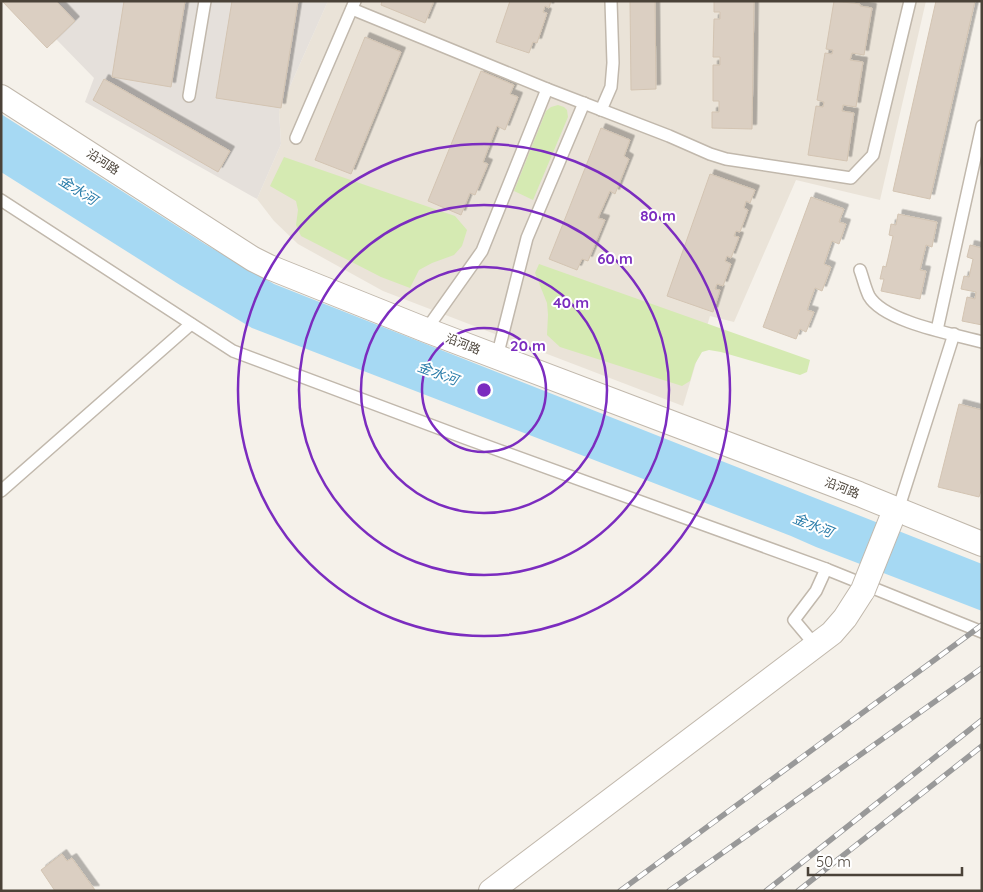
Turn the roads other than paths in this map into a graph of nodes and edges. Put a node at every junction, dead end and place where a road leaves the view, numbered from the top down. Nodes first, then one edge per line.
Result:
1 (205, 1) edge
2 (611, 1) edge
3 (910, 1) edge
4 (353, 5) edge
5 (547, 89) junction
6 (189, 96) dead end
7 (1, 97) edge
8 (584, 103) junction
9 (601, 110) junction
10 (982, 126) edge
11 (296, 138) dead end
12 (1, 200) edge
13 (860, 270) dead end
14 (191, 324) junction
15 (426, 330) junction
16 (937, 330) junction
17 (954, 334) junction
18 (982, 342) edge
19 (497, 357) junction
20 (1, 491) edge
21 (895, 513) junction
22 (982, 544) edge
23 (826, 569) junction
24 (982, 632) edge
25 (815, 645) junction
26 (491, 891) edge

1 - 6 lane
2 - 9 lane
3 - 9 lane
4 - 5 lane
4 - 11 lane
5 - 8 lane
5 - 15 lane
7 - 15 street, 沿河路
8 - 9 lane
8 - 19 lane
10 - 16 lane
12 - 14 lane
13 - 16 lane
14 - 20 lane
14 - 23 lane
15 - 19 street, 沿河路
16 - 17 lane
17 - 18 lane
17 - 21 lane
19 - 21 street, 沿河路
21 - 22 street, 沿河路
21 - 25 street, bridge
23 - 24 lane
23 - 25 lane
25 - 26 street

